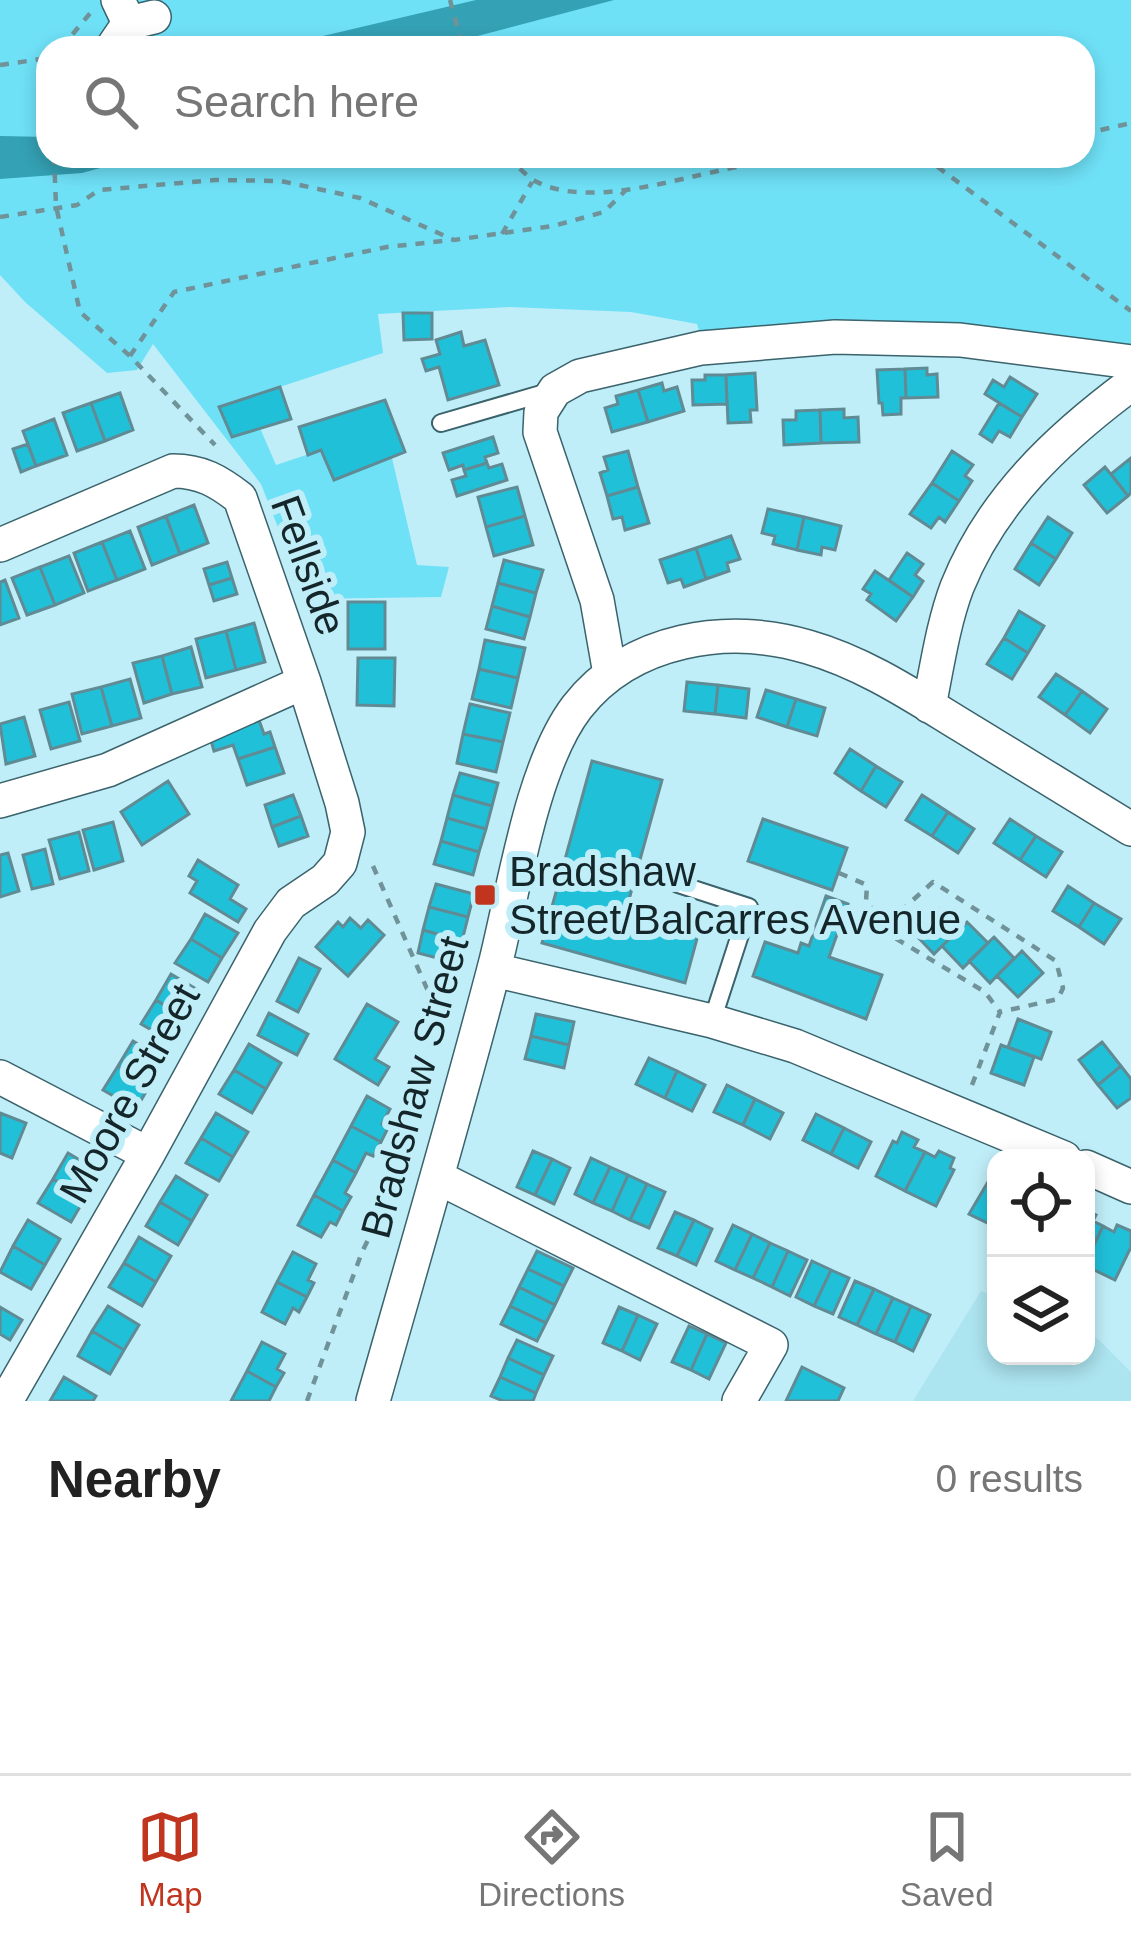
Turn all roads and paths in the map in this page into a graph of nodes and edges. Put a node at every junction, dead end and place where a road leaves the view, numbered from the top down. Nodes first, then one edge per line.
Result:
1 (100, 0) edge
2 (450, 0) edge
3 (71, 36) edge
4 (460, 36) edge
5 (36, 60) edge
6 (0, 65) edge
7 (1131, 122) edge
8 (1095, 131) edge
9 (54, 168) edge
10 (520, 168) edge
11 (737, 168) edge
12 (938, 168) edge
13 (533, 180) junction
14 (626, 190) junction
15 (56, 206) junction
16 (0, 217) edge
17 (502, 234) junction
18 (454, 240) junction
19 (1131, 311) edge
20 (130, 356) junction
21 (1131, 362) edge
22 (1131, 384) edge
23 (555, 390) junction
24 (440, 423) dead end
25 (213, 444) dead end
26 (0, 545) edge
27 (610, 674) junction
28 (304, 682) junction
29 (929, 706) junction
30 (0, 801) edge
31 (1131, 829) edge
32 (346, 844) junction
33 (838, 873) dead end
34 (678, 884) dead end
35 (896, 938) junction
36 (494, 970) junction
37 (1000, 1012) junction
38 (712, 1021) junction
39 (473, 1045) junction
40 (0, 1077) edge
41 (962, 1113) junction
42 (1044, 1149) edge
43 (148, 1154) junction
44 (410, 1156) dead end
45 (1095, 1172) edge
46 (437, 1178) junction
47 (1131, 1187) edge
48 (6, 1401) edge
49 (307, 1401) edge
50 (373, 1401) edge
51 (739, 1401) edge

1 - 3 path
2 - 4 path
5 - 6 path
7 - 8 path
9 - 15 path
10 - 13 path
11 - 14 path
12 - 19 path
13 - 14 path
13 - 17 path
14 - 17 path
15 - 16 path
15 - 18 path
15 - 20 path
17 - 18 path
18 - 20 path
20 - 25 path
21 - 23 street
22 - 29 street
23 - 24 lane
23 - 27 street
26 - 28 street, Fellside
27 - 29 street
27 - 36 street, Bradshaw Street
28 - 30 street
28 - 32 street, Fellside
29 - 31 street
32 - 39 path
32 - 43 street, Moore Street
33 - 35 path
34 - 38 lane
35 - 37 path
35 - 37 path
36 - 38 street
36 - 39 street, Bradshaw Street
37 - 41 path
38 - 41 street
39 - 46 street, Bradshaw Street
40 - 43 street
41 - 42 street
43 - 48 street, Moore Street
44 - 49 path
45 - 47 street
46 - 50 street, Bradshaw Street
46 - 51 street

